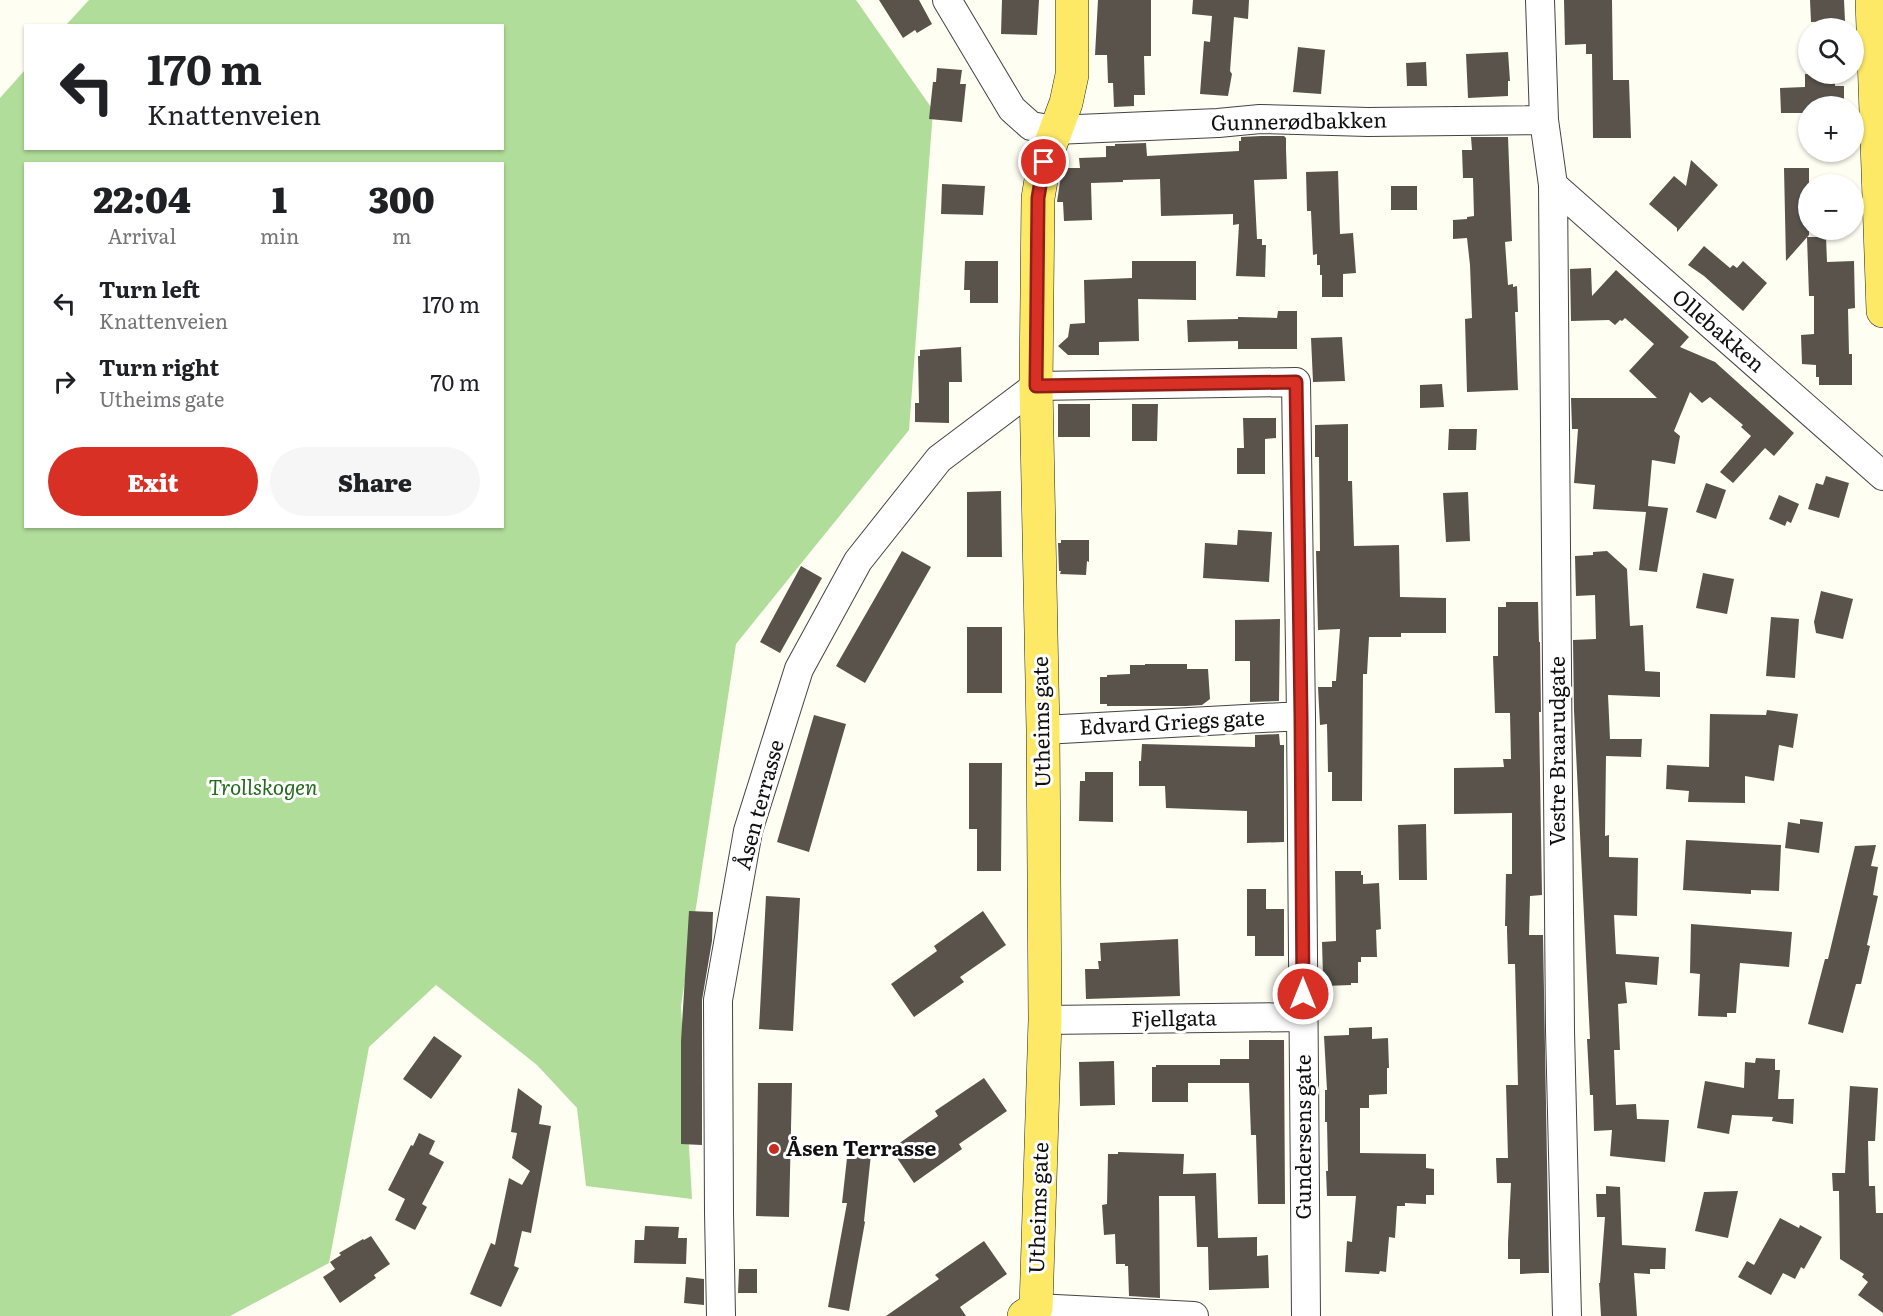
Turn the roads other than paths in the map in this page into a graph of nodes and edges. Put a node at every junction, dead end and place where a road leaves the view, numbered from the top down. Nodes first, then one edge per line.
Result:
1 (948, 0) edge
2 (1072, 0) edge
3 (1540, 0) edge
4 (1872, 0) edge
5 (1544, 120) junction
6 (1055, 130) junction
7 (1553, 185) junction
8 (1883, 311) edge
9 (1036, 386) junction
10 (1883, 476) edge
11 (1301, 716) junction
12 (1043, 730) junction
13 (1303, 1017) junction
14 (1045, 1020) junction
15 (1032, 1313) edge
16 (721, 1316) edge
17 (1194, 1316) edge
18 (1306, 1316) edge
19 (1567, 1316) edge

1 - 6 street, Gunnerødbakken
2 - 6 main road, Utheims gate
3 - 5 street, Vestre Braarudgate
4 - 8 main road
5 - 6 street, Gunnerødbakken
5 - 7 street, Vestre Braarudgate
6 - 9 main road, Utheims gate
7 - 10 street, Ollebakken
7 - 19 street, Vestre Braarudgate
9 - 11 street, Gundersens gate
9 - 12 main road, Utheims gate
9 - 16 street, Åsen terrasse
11 - 12 street, Edvard Griegs gate
11 - 13 street, Gundersens gate
12 - 14 main road, Utheims gate
13 - 14 street, Fjellgata
13 - 18 street, Gundersens gate
14 - 15 main road, Utheims gate
15 - 17 street

